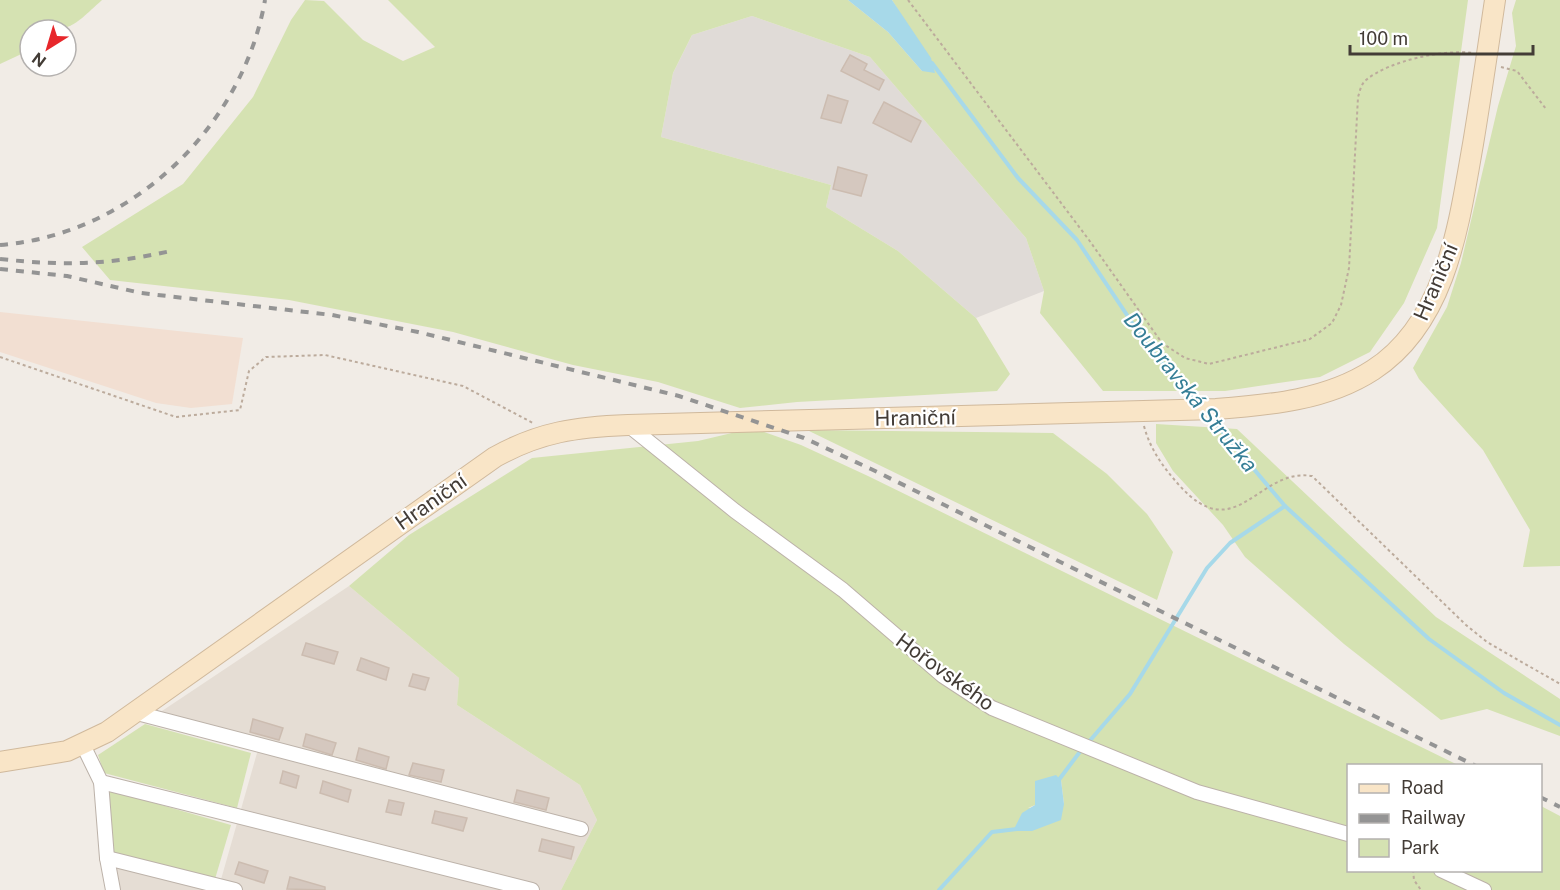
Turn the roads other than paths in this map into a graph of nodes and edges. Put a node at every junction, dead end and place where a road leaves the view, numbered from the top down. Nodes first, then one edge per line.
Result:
1 (1495, 0) edge
2 (628, 425) junction
3 (137, 712) junction
4 (83, 745) junction
5 (0, 762) edge
6 (101, 782) junction
7 (581, 829) dead end
8 (1347, 834) edge
9 (107, 858) junction
10 (1445, 872) edge
11 (112, 890) edge
12 (235, 890) edge
13 (532, 890) edge
14 (1484, 890) edge

1 - 2 main road, Hraniční
2 - 3 main road, Hraniční
2 - 8 street, Hořovského
3 - 4 main road, Hraniční
3 - 7 street
4 - 5 main road, Hraniční
4 - 6 street
6 - 9 street
6 - 13 street
9 - 11 street
9 - 12 street
10 - 14 street

